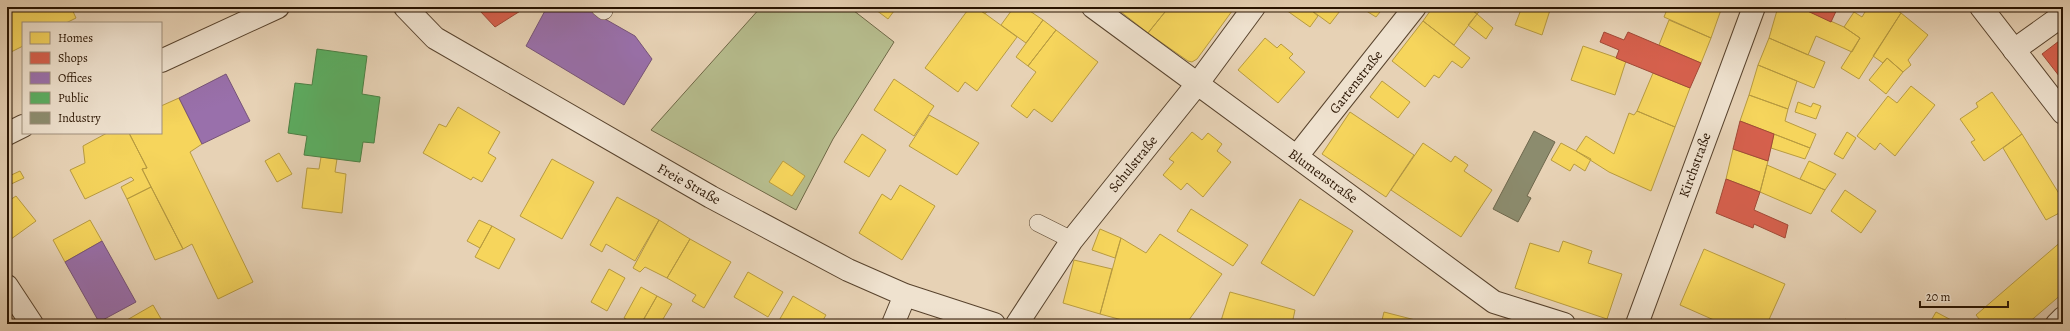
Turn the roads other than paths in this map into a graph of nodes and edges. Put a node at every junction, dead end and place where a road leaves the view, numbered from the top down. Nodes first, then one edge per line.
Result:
1 (278, 7) edge
2 (405, 7) edge
3 (1093, 7) edge
4 (1254, 7) edge
5 (1415, 7) edge
6 (1754, 7) edge
7 (1981, 7) edge
8 (2063, 15) edge
9 (2014, 50) junction
10 (162, 61) edge
11 (1198, 83) junction
12 (2063, 114) edge
13 (22, 126) edge
14 (7, 134) edge
15 (1297, 156) junction
16 (1038, 223) dead end
17 (1072, 240) junction
18 (7, 286) edge
19 (905, 295) junction
20 (2063, 318) edge
21 (32, 324) edge
22 (893, 324) edge
23 (994, 324) edge
24 (1017, 324) edge
25 (1564, 324) edge
26 (1637, 324) edge
27 (2057, 324) edge

1 - 10 street
2 - 19 street, Freie Straße
3 - 11 street, Blumenstraße
4 - 11 street, Schulstraße
5 - 15 street, Gartenstraße
6 - 26 street, Kirchstraße
7 - 9 street
8 - 9 street
9 - 12 street
11 - 15 street, Blumenstraße
11 - 17 street, Schulstraße
13 - 14 street
15 - 25 street, Blumenstraße
16 - 17 lane
17 - 24 street, Schulstraße
18 - 21 street
19 - 22 street
19 - 23 street, Freie Straße
20 - 27 street

